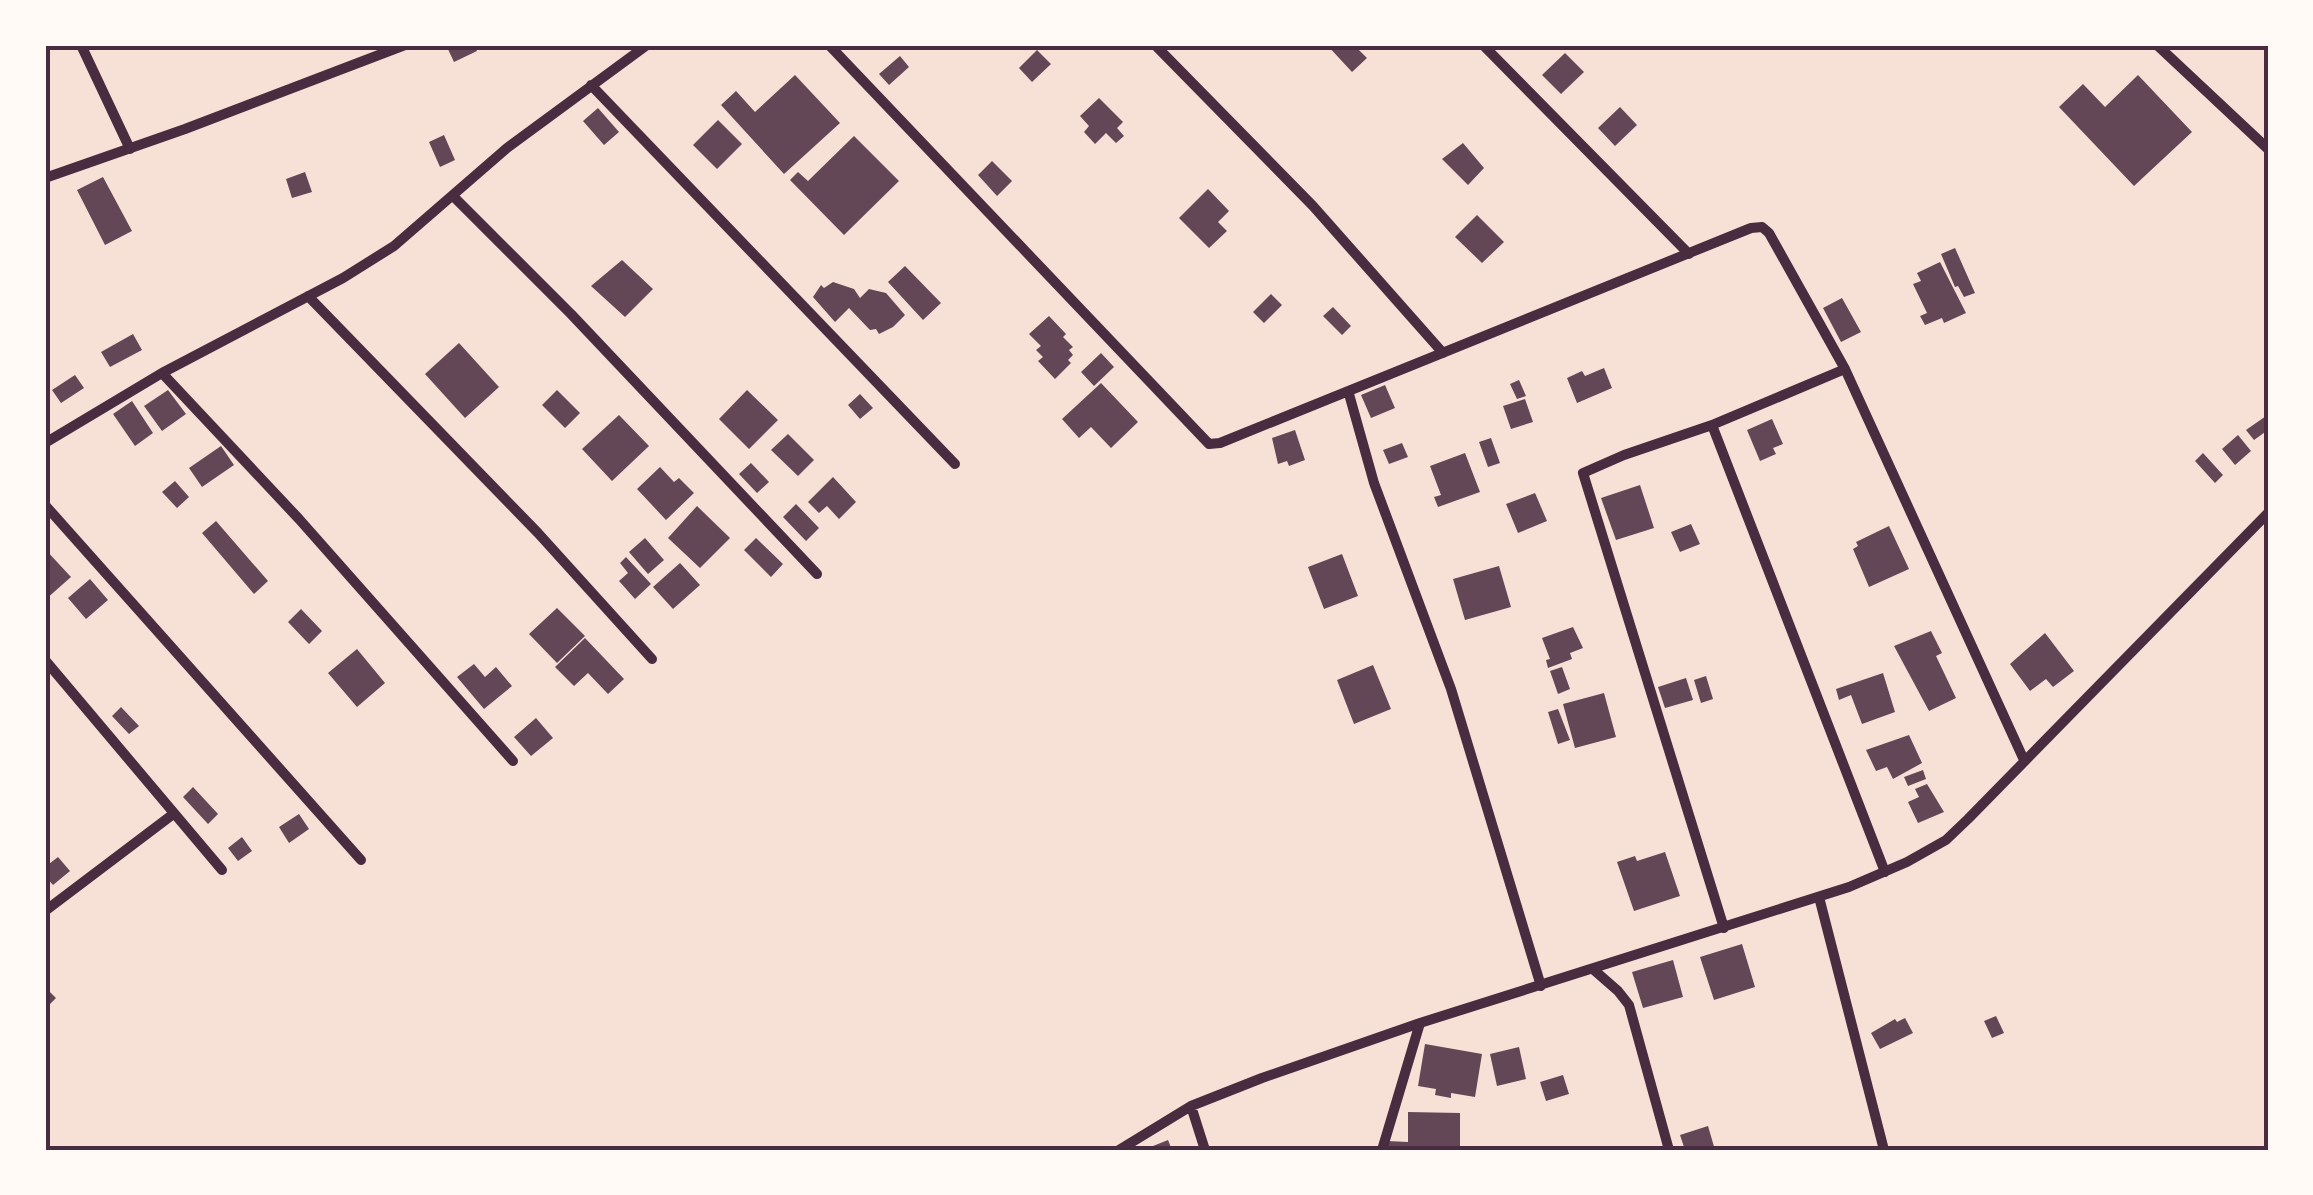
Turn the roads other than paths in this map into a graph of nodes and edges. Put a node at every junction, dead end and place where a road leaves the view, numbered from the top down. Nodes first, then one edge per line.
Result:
1 (81, 45) edge
2 (405, 45) edge
3 (647, 45) edge
4 (829, 45) edge
5 (1155, 45) edge
6 (1483, 45) edge
7 (2158, 45) edge
8 (591, 85) junction
9 (130, 149) junction
10 (2268, 149) edge
11 (45, 178) edge
12 (453, 196) junction
13 (1689, 254) junction
14 (308, 296) junction
15 (1443, 353) junction
16 (1845, 369) junction
17 (162, 373) junction
18 (1349, 394) junction
19 (1712, 425) junction
20 (45, 443) edge
21 (955, 464) dead end
22 (45, 505) edge
23 (2268, 512) edge
24 (817, 574) dead end
25 (652, 659) dead end
26 (45, 660) edge
27 (58, 674) junction
28 (45, 684) edge
29 (2024, 760) junction
30 (513, 761) dead end
31 (172, 814) junction
32 (360, 860) dead end
33 (222, 870) dead end
34 (1884, 872) junction
35 (1819, 897) junction
36 (45, 912) edge
37 (1724, 928) junction
38 (1594, 970) junction
39 (1541, 986) junction
40 (1420, 1023) junction
41 (1191, 1106) junction
42 (1119, 1150) edge
43 (1205, 1150) edge
44 (1382, 1150) edge
45 (1669, 1150) edge
46 (1884, 1150) edge

1 - 9 street
2 - 9 street
3 - 8 street
4 - 18 street
5 - 15 street
6 - 13 street
7 - 10 street
8 - 12 street
8 - 21 street
9 - 11 street
12 - 14 street
12 - 24 street
13 - 15 street
13 - 16 street
14 - 17 street
14 - 25 street
15 - 18 street
16 - 19 street
16 - 29 street
17 - 20 street
17 - 30 street
18 - 39 street
19 - 34 street
19 - 37 street
22 - 32 street
23 - 29 street
26 - 27 street
27 - 28 street
27 - 31 street
29 - 34 street
31 - 33 street
31 - 36 street
34 - 35 street
35 - 37 street
35 - 46 street
37 - 38 street
38 - 39 street
38 - 45 street
39 - 40 street
40 - 41 street
40 - 44 street
41 - 42 street
41 - 43 street

